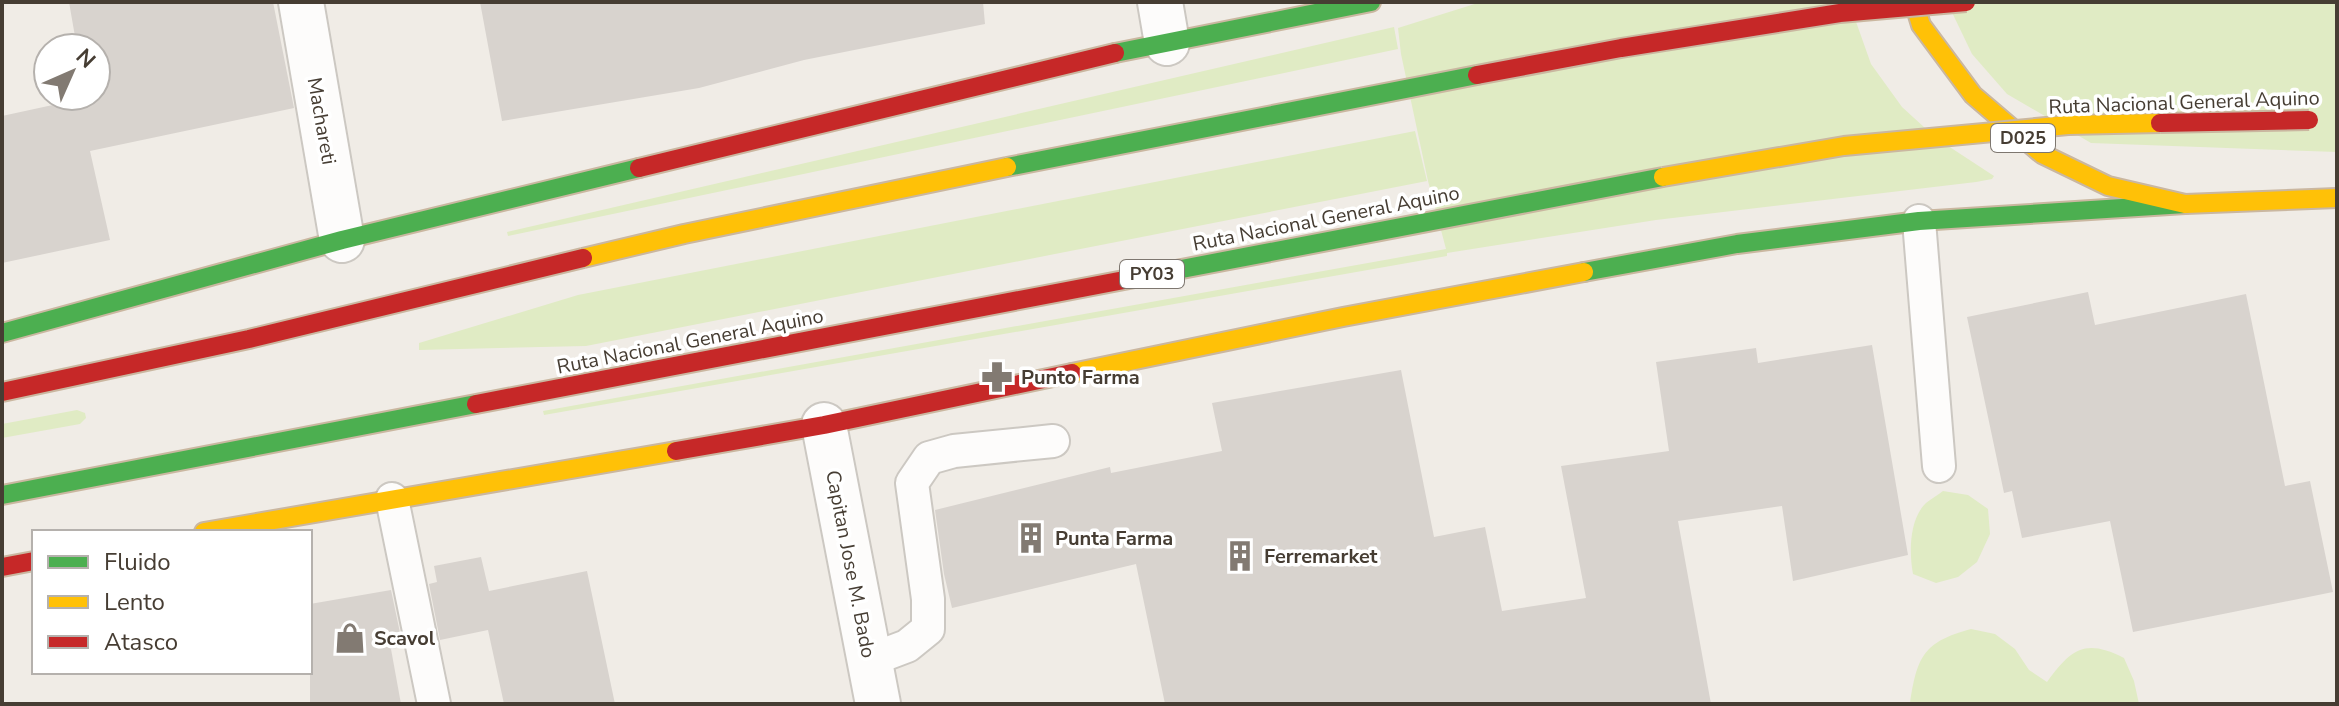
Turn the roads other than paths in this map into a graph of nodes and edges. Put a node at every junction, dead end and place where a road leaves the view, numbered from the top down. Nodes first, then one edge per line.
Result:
1 (301, 2) edge
2 (1371, 2) edge
3 (1914, 2) edge
4 (1966, 2) edge
5 (1164, 22) edge
6 (2323, 120) dead end
7 (2337, 198) edge
8 (2185, 204) junction
9 (1919, 221) junction
10 (342, 240) junction
11 (2, 333) edge
12 (2, 392) edge
13 (943, 400) junction
14 (824, 425) junction
15 (1053, 441) dead end
16 (954, 451) junction
17 (1939, 466) dead end
18 (2, 495) edge
19 (392, 499) junction
20 (215, 530) edge
21 (32, 561) edge
22 (2, 567) edge
23 (870, 660) junction
24 (434, 704) edge
25 (878, 704) edge

1 - 10 street, Machareti
2 - 5 highway
3 - 8 highway, D025
4 - 12 highway, bridge
5 - 10 highway
6 - 18 highway, Ruta Nacional General Aquino / PY03, bridge
7 - 8 highway, D025
8 - 9 highway
9 - 13 highway
9 - 17 lane
10 - 11 highway
13 - 14 highway
13 - 16 lane
14 - 19 highway
14 - 23 street, Capitan Jose M. Bado
15 - 16 lane
16 - 23 lane
19 - 20 highway
19 - 24 lane
21 - 22 highway
23 - 25 street, Capitan Jose M. Bado

